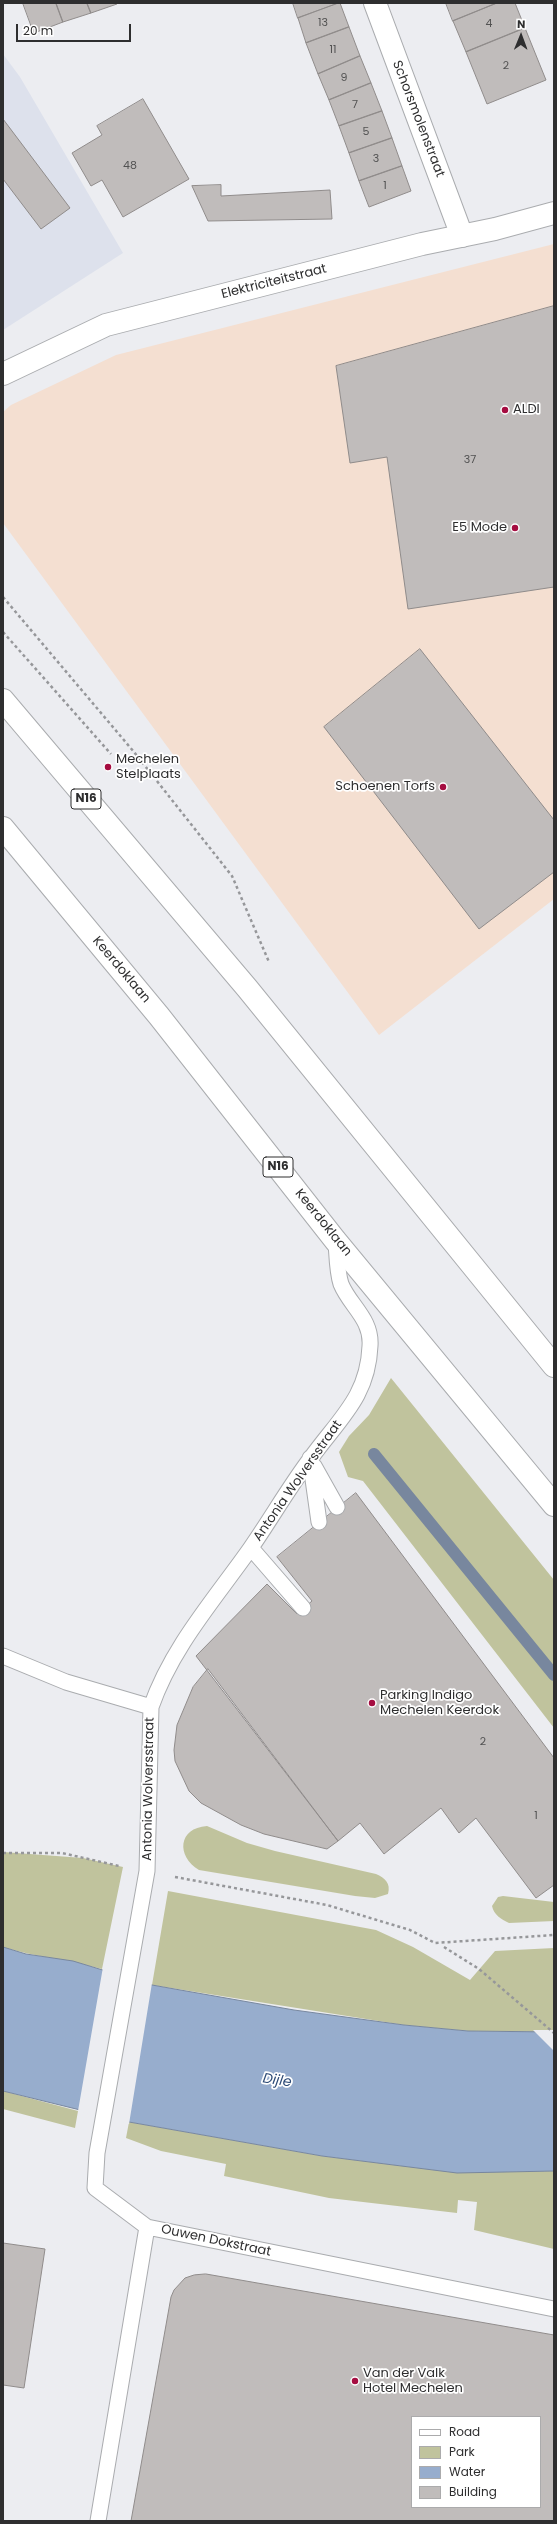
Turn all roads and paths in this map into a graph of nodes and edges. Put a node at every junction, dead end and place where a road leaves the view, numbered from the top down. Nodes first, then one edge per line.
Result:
1 (375, 3) edge
2 (554, 213) edge
3 (462, 236) junction
4 (3, 374) edge
5 (3, 597) edge
6 (3, 632) edge
7 (3, 700) edge
8 (111, 754) dead end
9 (3, 828) edge
10 (272, 970) dead end
11 (335, 1240) junction
12 (554, 1366) edge
13 (310, 1458) junction
14 (554, 1505) edge
15 (338, 1507) dead end
16 (319, 1522) dead end
17 (251, 1548) junction
18 (303, 1608) dead end
19 (3, 1656) edge
20 (151, 1707) junction
21 (3, 1853) edge
22 (146, 1878) junction
23 (554, 1935) edge
24 (444, 1946) dead end
25 (554, 2033) edge
26 (147, 2226) junction
27 (554, 2309) edge
28 (98, 2521) edge

1 - 3 main road, Schorsmolenstraat
2 - 3 main road, Elektriciteitstraat
3 - 4 main road, Elektriciteitstraat
5 - 10 path
6 - 8 path
7 - 12 main road, N16
9 - 11 main road, Keerdoklaan / N16
11 - 13 lane, Antonia Wolversstraat
11 - 14 main road, Keerdoklaan / N16
13 - 15 lane
13 - 16 lane
13 - 17 lane, Antonia Wolversstraat
17 - 18 lane
17 - 20 lane, Antonia Wolversstraat
19 - 20 lane, Antonia Wolversstraat
20 - 22 lane, Antonia Wolversstraat
21 - 22 path
22 - 23 path
22 - 26 lane, Antonia Wolversstraat
24 - 25 path
26 - 27 lane, Ouwen Dokstraat
26 - 28 lane, Ouwen Dokstraat

